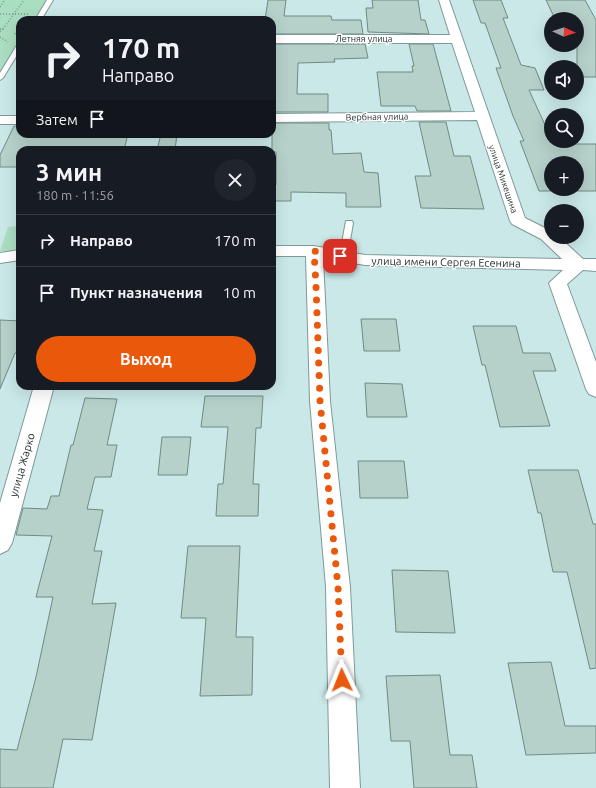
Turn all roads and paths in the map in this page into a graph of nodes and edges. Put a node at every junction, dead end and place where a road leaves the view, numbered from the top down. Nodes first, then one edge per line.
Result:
1 (5, 0) edge
2 (24, 0) edge
3 (50, 0) edge
4 (444, 0) edge
5 (0, 7) edge
6 (0, 14) edge
7 (14, 14) junction
8 (28, 14) dead end
9 (40, 16) edge
10 (1, 30) edge
11 (0, 37) edge
12 (276, 39) edge
13 (456, 39) junction
14 (9, 43) dead end
15 (16, 52) edge
16 (0, 78) edge
17 (482, 116) junction
18 (276, 118) edge
19 (0, 120) edge
20 (16, 120) edge
21 (349, 223) dead end
22 (276, 252) edge
23 (16, 256) edge
24 (0, 258) edge
25 (314, 260) junction
26 (579, 265) junction
27 (596, 265) edge
28 (596, 389) edge
29 (43, 390) edge
30 (0, 543) edge
31 (346, 788) edge

1 - 5 path
2 - 7 path
3 - 9 lane
4 - 13 street, улица Микешина
6 - 7 path
7 - 8 path
7 - 10 path
11 - 14 path
12 - 13 street, Летняя улица
13 - 17 street, улица Микешина
15 - 16 lane
17 - 18 street, Вербная улица
17 - 26 street, улица Микешина
19 - 20 street
21 - 25 lane
22 - 25 street, улица имени Сергея Есенина
23 - 24 street
25 - 26 street, улица имени Сергея Есенина
25 - 31 street
26 - 27 street, улица имени Сергея Есенина
26 - 28 street
29 - 30 street, улица Жарко

